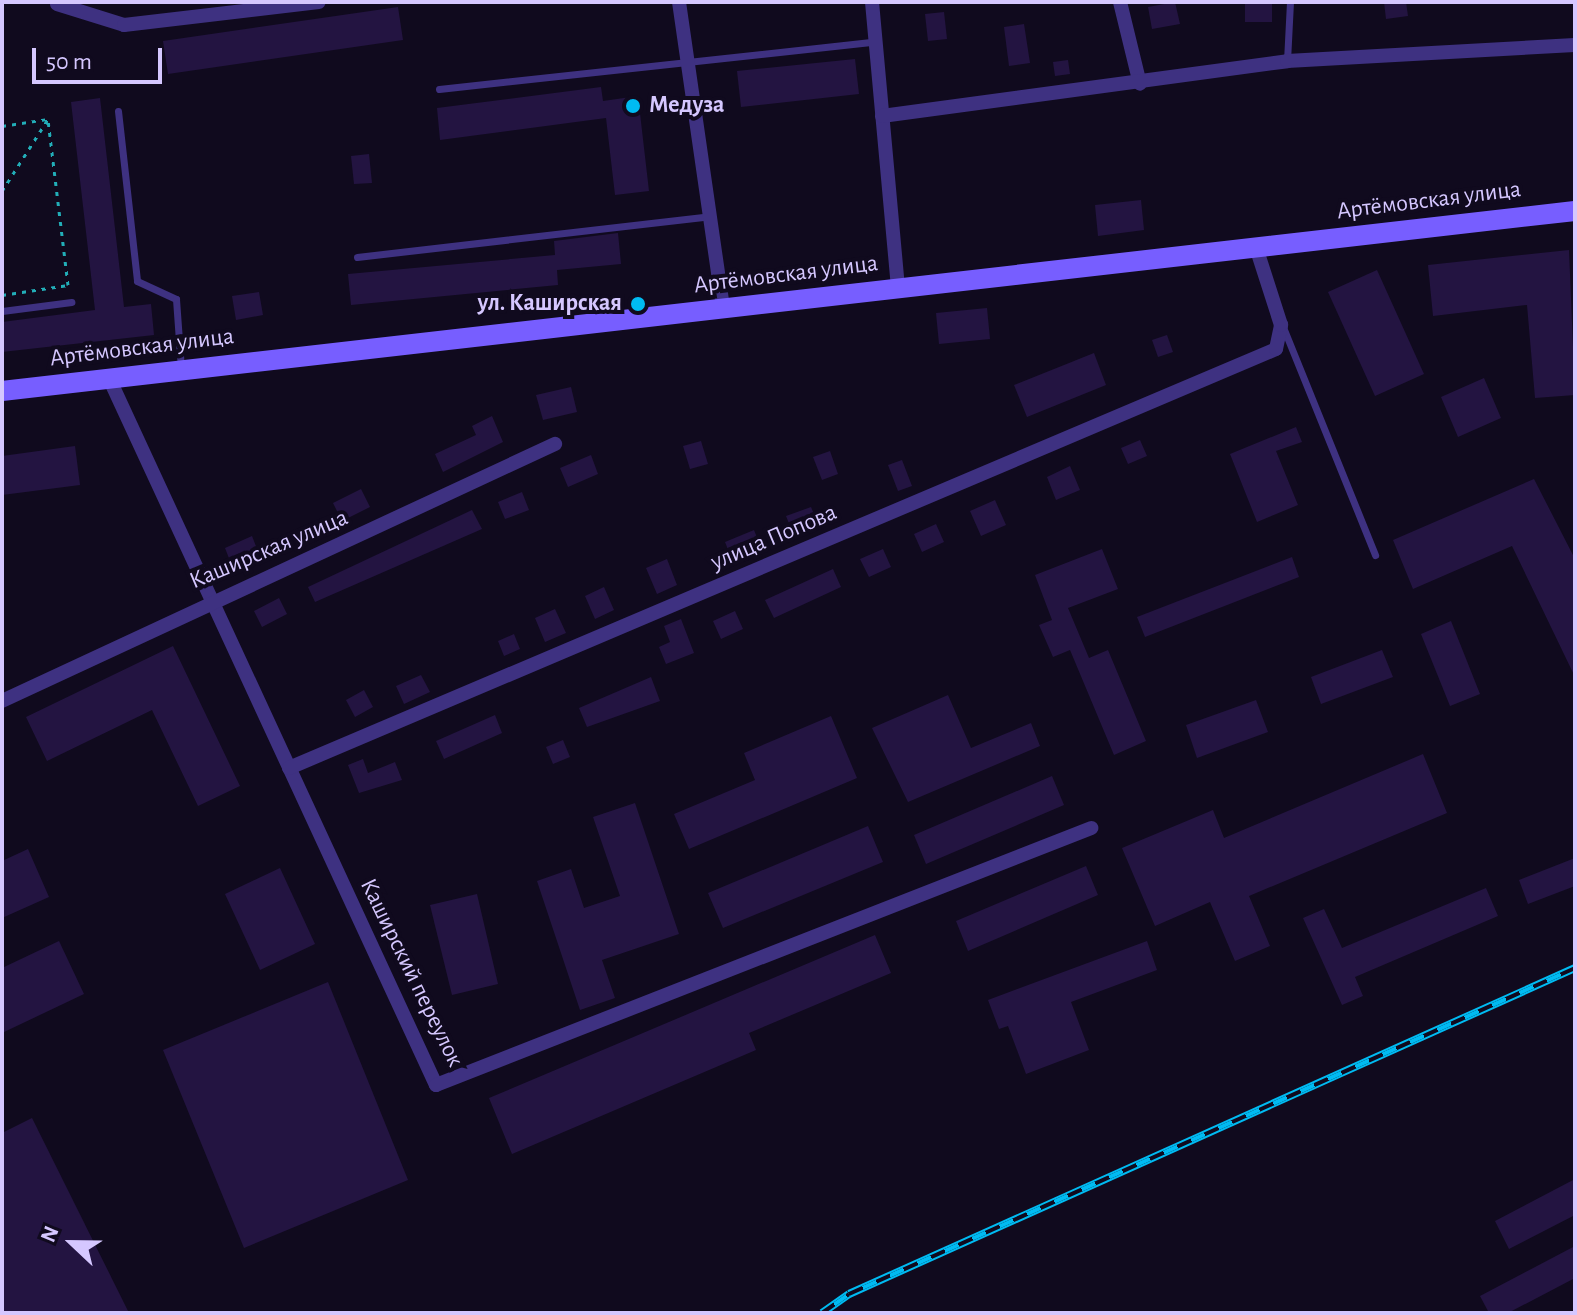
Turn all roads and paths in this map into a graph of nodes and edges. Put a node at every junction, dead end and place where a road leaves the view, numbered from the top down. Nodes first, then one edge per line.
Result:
1 (319, 2) edge
2 (679, 2) edge
3 (872, 2) edge
4 (1120, 2) edge
5 (1290, 2) edge
6 (57, 4) dead end
7 (875, 42) junction
8 (1575, 45) edge
9 (688, 61) junction
10 (1287, 61) junction
11 (1140, 84) junction
12 (439, 89) dead end
13 (118, 111) dead end
14 (882, 116) junction
15 (48, 119) junction
16 (2, 126) edge
17 (2, 191) edge
18 (1575, 211) edge
19 (710, 216) junction
20 (1256, 247) junction
21 (357, 257) dead end
22 (898, 288) junction
23 (2, 295) edge
24 (71, 302) dead end
25 (1275, 306) junction
26 (723, 308) junction
27 (2, 311) edge
28 (181, 370) junction
29 (109, 378) junction
30 (2, 391) edge
31 (555, 444) dead end
32 (1375, 555) dead end
33 (211, 598) junction
34 (2, 701) edge
35 (289, 768) junction
36 (1091, 828) dead end

1 - 6 street
2 - 9 street
3 - 7 street
4 - 11 street
5 - 10 lane
7 - 9 lane
7 - 14 street
8 - 10 street
9 - 12 lane
9 - 19 street
10 - 11 street
11 - 14 street
13 - 28 lane
14 - 22 street
15 - 16 path
15 - 17 path
15 - 23 path
18 - 20 street, Артёмовская улица
19 - 21 lane
19 - 26 street
20 - 22 street, Артёмовская улица
20 - 25 street
22 - 26 street, Артёмовская улица
24 - 27 lane
25 - 32 lane
25 - 35 street, улица Попова
26 - 28 street, Артёмовская улица
28 - 29 street, Артёмовская улица
29 - 30 street, Артёмовская улица
29 - 33 street, Каширский переулок
31 - 33 street, Каширская улица
33 - 34 street, Каширская улица
33 - 35 street, Каширский переулок
35 - 36 street, Каширский переулок

